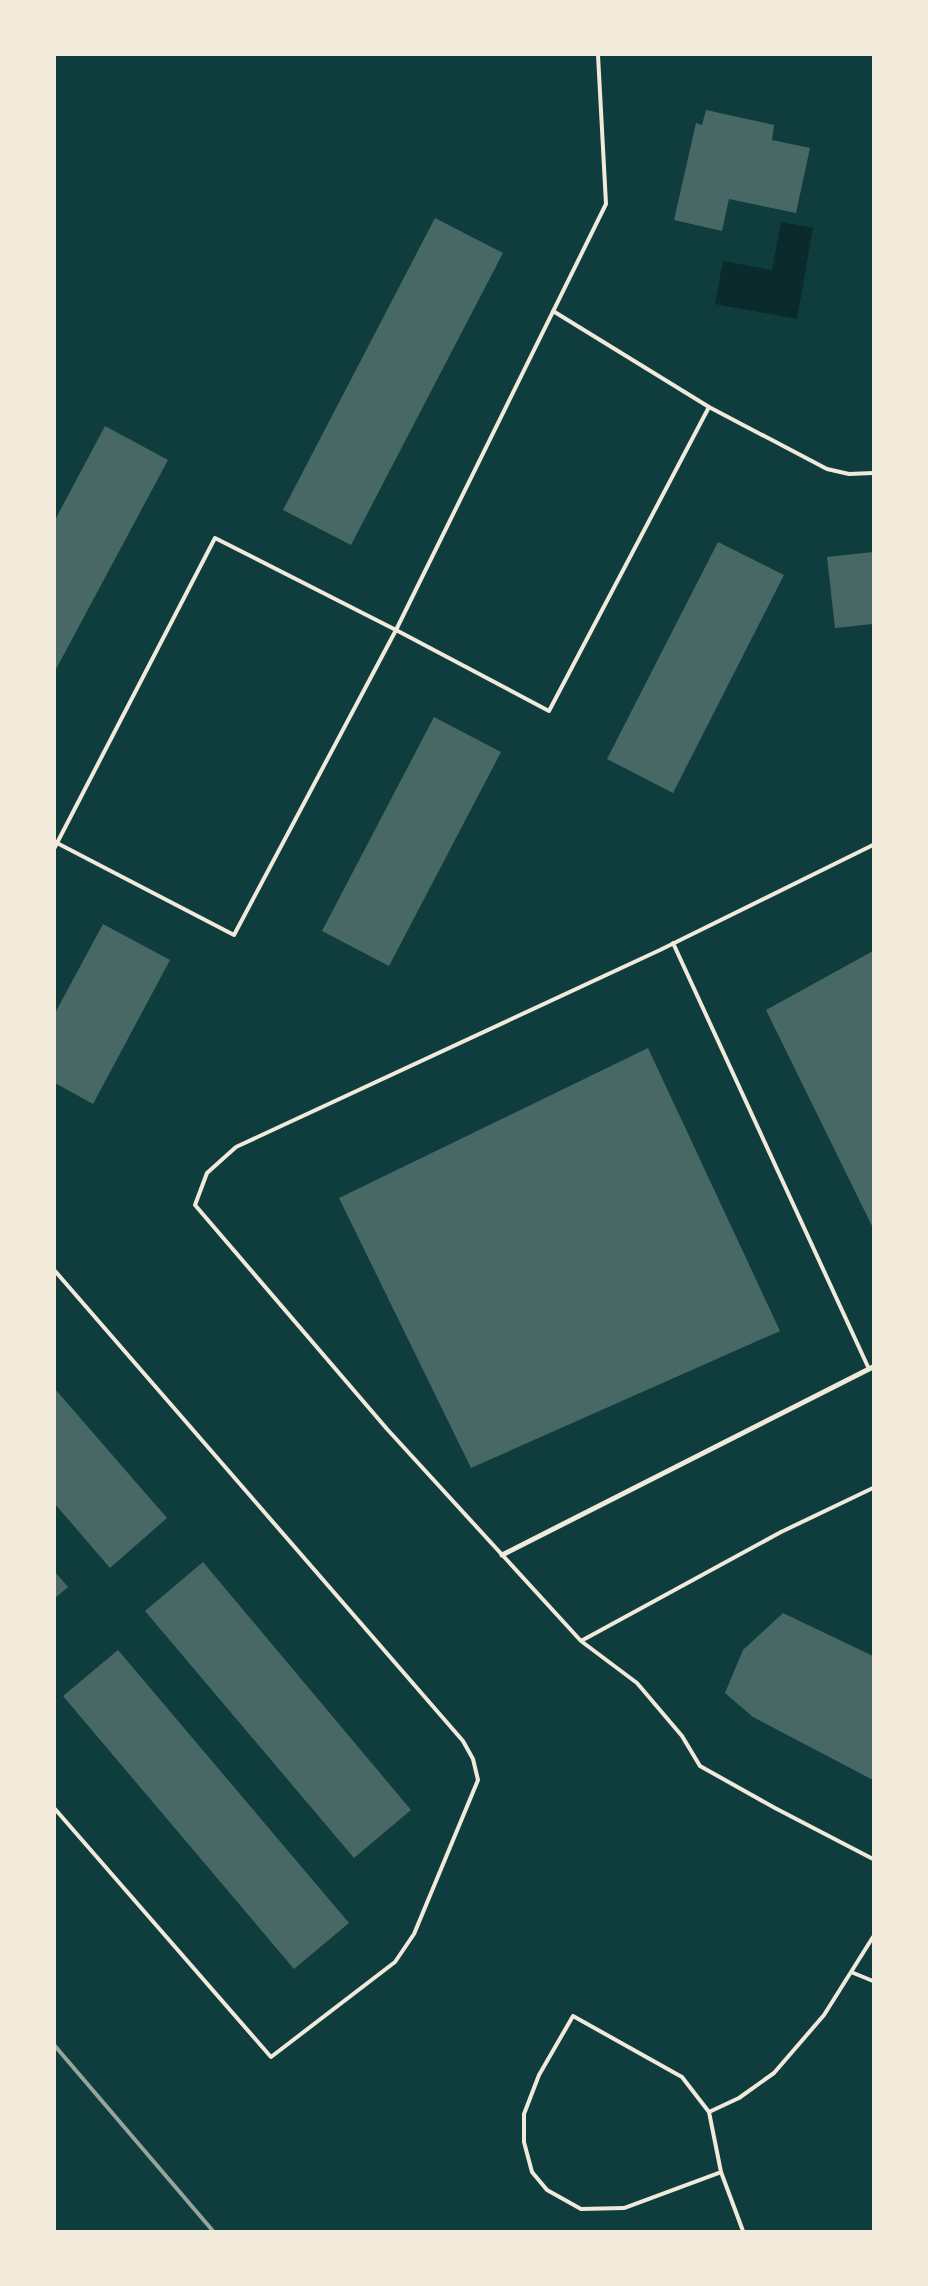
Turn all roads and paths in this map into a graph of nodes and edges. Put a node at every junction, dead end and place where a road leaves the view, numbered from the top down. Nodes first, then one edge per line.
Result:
1 (598, 55) edge
2 (554, 311) junction
3 (709, 407) junction
4 (873, 473) edge
5 (396, 630) junction
6 (56, 844) edge
7 (873, 845) edge
8 (673, 943) junction
9 (55, 1271) edge
10 (871, 1368) edge
11 (873, 1488) edge
12 (502, 1555) junction
13 (581, 1640) junction
14 (55, 1809) edge
15 (873, 1859) edge
16 (873, 1937) edge
17 (851, 1972) junction
18 (873, 1981) edge
19 (709, 2112) junction
20 (721, 2172) junction
21 (743, 2231) edge

1 - 2 lane
2 - 3 lane
2 - 5 lane
3 - 4 lane
3 - 5 lane
5 - 6 lane
5 - 6 lane
7 - 8 lane
8 - 10 lane
8 - 12 lane
9 - 14 lane
10 - 12 street
11 - 13 lane
12 - 13 lane
13 - 15 lane
16 - 17 lane
17 - 18 lane
17 - 19 lane
19 - 20 lane
19 - 20 lane
20 - 21 lane

